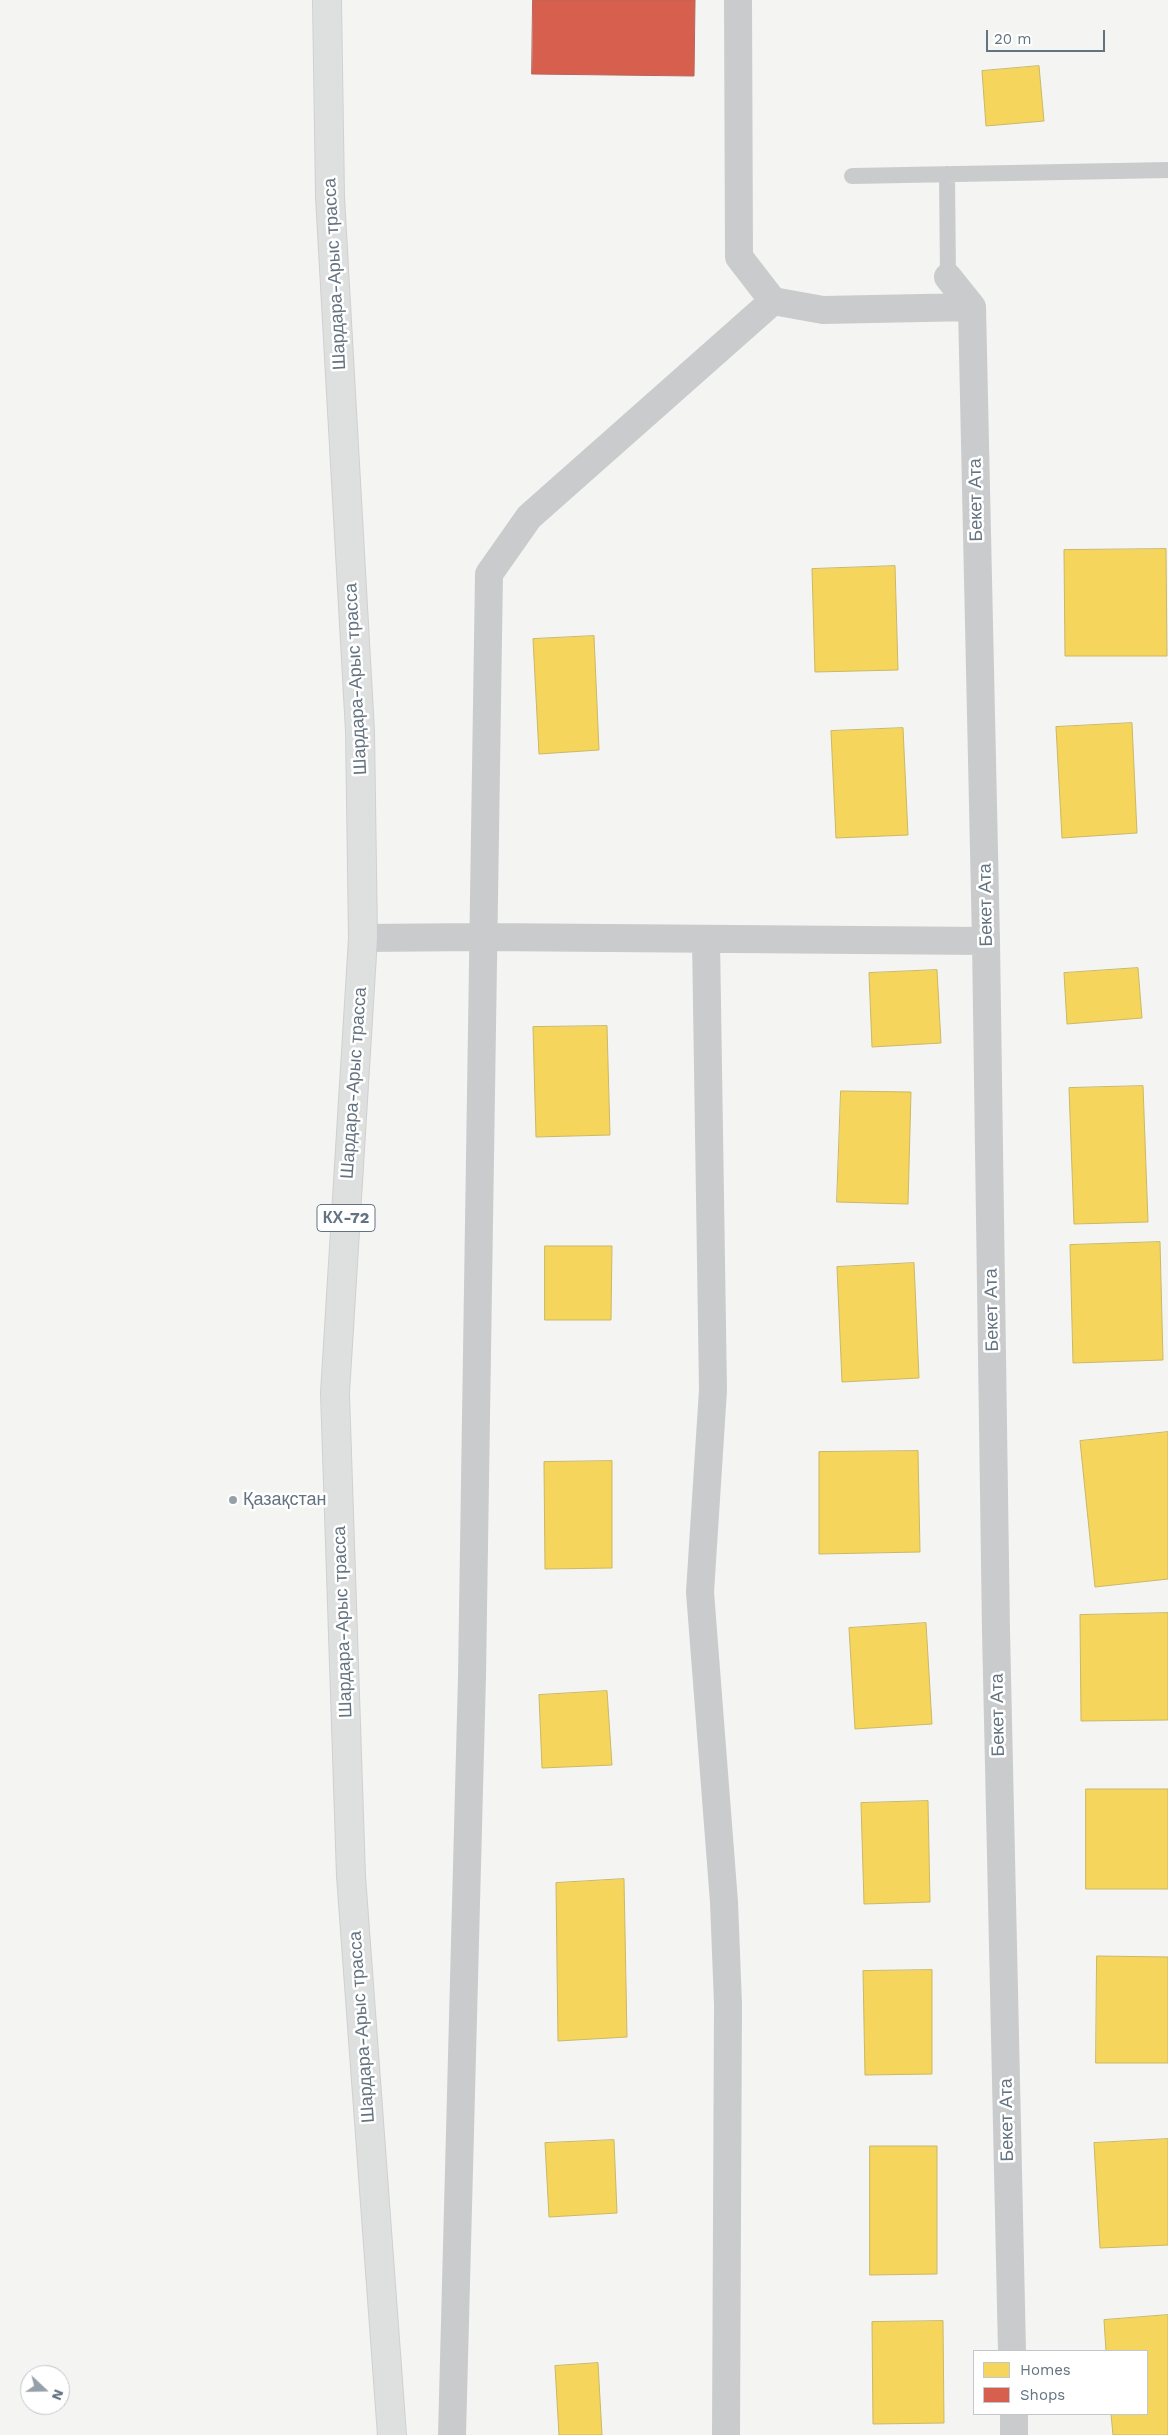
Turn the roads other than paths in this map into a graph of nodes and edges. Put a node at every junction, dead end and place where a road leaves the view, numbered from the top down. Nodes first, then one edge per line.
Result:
1 (327, 0) edge
2 (738, 0) edge
3 (1168, 170) edge
4 (947, 174) junction
5 (852, 176) dead end
6 (948, 277) joint
7 (773, 301) junction
8 (972, 307) junction
9 (482, 936) junction
10 (363, 938) junction
11 (706, 940) junction
12 (986, 941) junction
13 (1012, 2350) edge
14 (1014, 2415) edge
15 (392, 2435) edge
16 (452, 2435) edge
17 (726, 2435) edge
18 (1014, 2435) edge

1 - 10 main road, Шардара-Арыс трасса / КХ-72
2 - 7 street
3 - 4 lane
4 - 5 lane
4 - 6 lane
6 - 8 street
7 - 8 street
7 - 9 street
8 - 12 street, Бекет Ата
9 - 10 street
9 - 11 street
9 - 16 street
10 - 15 main road, Шардара-Арыс трасса / КХ-72
11 - 12 street
11 - 17 street
12 - 13 street, Бекет Ата
14 - 18 street

